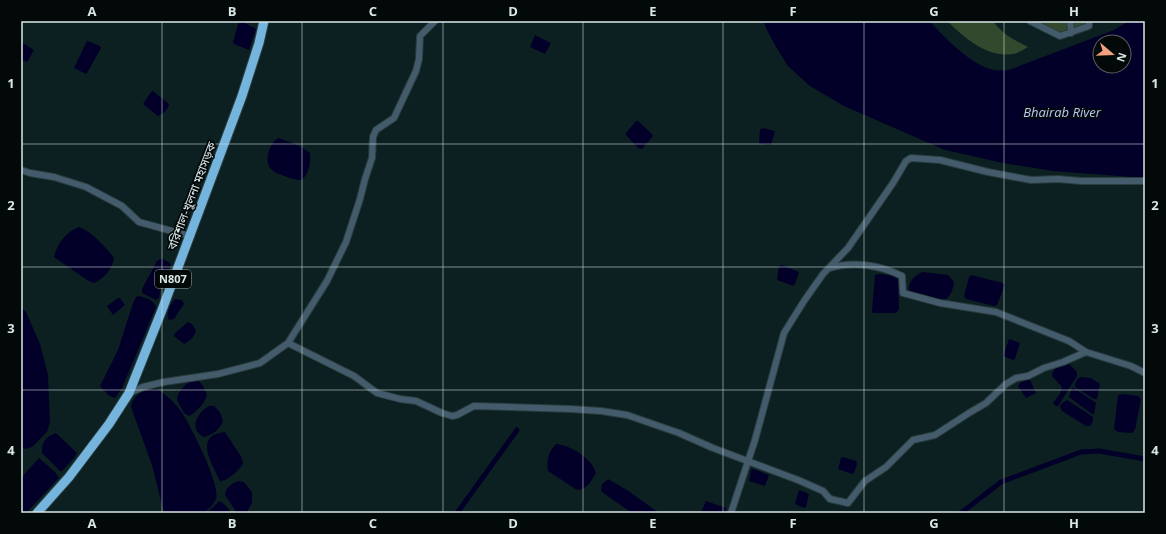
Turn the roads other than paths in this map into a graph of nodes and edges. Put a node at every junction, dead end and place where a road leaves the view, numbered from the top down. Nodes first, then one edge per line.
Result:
1 (264, 21) edge
2 (435, 21) edge
3 (1030, 21) edge
4 (1070, 21) edge
5 (1089, 21) edge
6 (1042, 24) edge
7 (1071, 33) junction
8 (21, 170) edge
9 (1145, 181) edge
10 (190, 236) junction
11 (830, 268) junction
12 (288, 343) junction
13 (1086, 352) junction
14 (1145, 373) edge
15 (129, 393) junction
16 (748, 461) junction
17 (37, 513) edge
18 (731, 513) edge

1 - 10 highway, বরিশাল-খুলনা মহাসড়ক / N807
2 - 12 street
3 - 6 street
4 - 7 street
5 - 7 street
6 - 7 street
8 - 10 street
9 - 11 street
10 - 15 highway, বরিশাল-খুলনা মহাসড়ক / N807
11 - 13 street
11 - 16 street
12 - 15 street
12 - 16 street
13 - 14 street
13 - 16 street
15 - 17 highway, বরিশাল-খুলনা মহাসড়ক / N807
16 - 18 street

